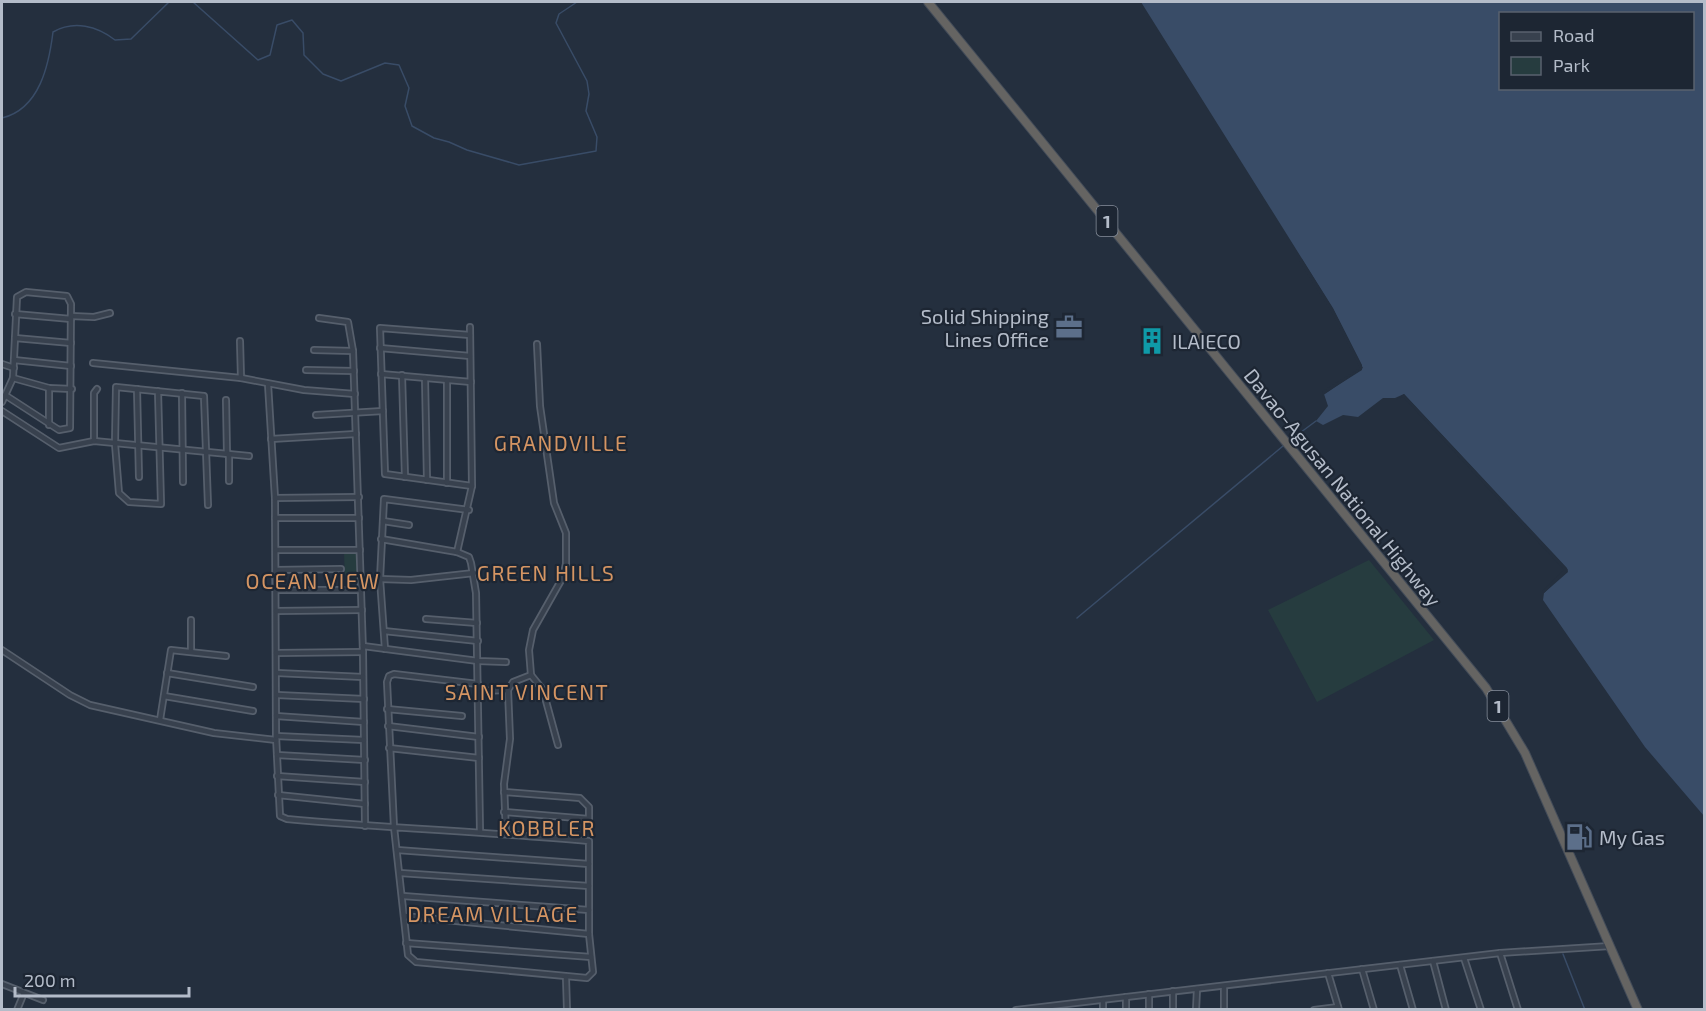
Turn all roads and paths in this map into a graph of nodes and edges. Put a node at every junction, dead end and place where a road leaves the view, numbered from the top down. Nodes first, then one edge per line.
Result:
1 (928, 2) edge
2 (110, 313) dead end
3 (15, 315) junction
4 (71, 318) junction
5 (319, 318) dead end
6 (470, 327) dead end
7 (470, 335) junction
8 (15, 338) junction
9 (240, 341) dead end
10 (71, 343) junction
11 (537, 344) dead end
12 (380, 348) junction
13 (314, 350) dead end
14 (353, 351) junction
15 (470, 356) junction
16 (14, 360) junction
17 (93, 363) dead end
18 (2, 364) edge
19 (72, 366) junction
20 (14, 368) junction
21 (306, 370) dead end
22 (354, 371) junction
23 (381, 374) junction
24 (402, 375) junction
25 (13, 378) junction
26 (241, 378) junction
27 (425, 378) junction
28 (447, 380) junction
29 (471, 382) junction
30 (268, 384) junction
31 (49, 388) junction
32 (72, 389) junction
33 (97, 389) dead end
34 (137, 389) junction
35 (158, 391) junction
36 (182, 393) junction
37 (6, 394) junction
38 (355, 394) junction
39 (226, 400) dead end
40 (2, 402) edge
41 (2, 411) edge
42 (383, 411) junction
43 (356, 413) junction
44 (316, 415) dead end
45 (49, 425) junction
46 (356, 434) junction
47 (271, 439) junction
48 (94, 441) junction
49 (115, 444) junction
50 (139, 446) junction
51 (161, 448) junction
52 (183, 450) junction
53 (206, 452) junction
54 (228, 454) junction
55 (249, 456) dead end
56 (139, 477) dead end
57 (405, 477) junction
58 (427, 480) junction
59 (229, 481) dead end
60 (183, 482) dead end
61 (447, 483) junction
62 (472, 486) junction
63 (358, 497) junction
64 (274, 498) junction
65 (208, 505) dead end
66 (469, 510) junction
67 (275, 518) junction
68 (359, 518) junction
69 (383, 521) junction
70 (409, 525) dead end
71 (381, 539) junction
72 (276, 550) junction
73 (360, 550) junction
74 (457, 552) junction
75 (341, 569) dead end
76 (276, 570) junction
77 (474, 573) junction
78 (380, 579) junction
79 (276, 590) junction
80 (361, 590) junction
81 (362, 610) junction
82 (276, 611) junction
83 (426, 619) dead end
84 (191, 620) dead end
85 (477, 623) junction
86 (384, 631) junction
87 (478, 641) junction
88 (363, 646) junction
89 (385, 649) junction
90 (2, 650) edge
91 (191, 651) junction
92 (363, 652) junction
93 (276, 653) junction
94 (226, 656) dead end
95 (478, 661) junction
96 (506, 662) dead end
97 (167, 673) junction
98 (277, 673) junction
99 (531, 675) junction
100 (363, 677) junction
101 (478, 684) junction
102 (253, 687) dead end
103 (508, 690) junction
104 (478, 691) junction
105 (277, 695) junction
106 (164, 696) junction
107 (364, 699) junction
108 (387, 709) junction
109 (253, 711) dead end
110 (276, 716) junction
111 (462, 716) dead end
112 (160, 720) junction
113 (364, 722) junction
114 (388, 726) junction
115 (479, 737) junction
116 (276, 738) junction
117 (364, 740) junction
118 (558, 745) dead end
119 (388, 748) junction
120 (277, 755) junction
121 (479, 758) junction
122 (365, 760) junction
123 (277, 776) junction
124 (365, 782) junction
125 (504, 792) junction
126 (278, 795) junction
127 (365, 804) junction
128 (504, 812) junction
129 (365, 826) junction
130 (394, 827) junction
131 (480, 831) junction
132 (506, 834) junction
133 (397, 850) junction
134 (589, 864) junction
135 (400, 873) junction
136 (589, 886) junction
137 (403, 896) junction
138 (589, 910) junction
139 (404, 916) junction
140 (589, 934) junction
141 (406, 943) junction
142 (1610, 946) junction
143 (1500, 953) junction
144 (591, 957) junction
145 (1464, 958) junction
146 (1432, 961) junction
147 (1400, 965) junction
148 (1362, 969) junction
149 (1328, 973) junction
150 (566, 978) junction
151 (2, 985) edge
152 (1224, 986) junction
153 (1197, 989) junction
154 (1173, 992) junction
155 (24, 993) junction
156 (1149, 994) junction
157 (1126, 997) junction
158 (43, 1000) dead end
159 (1103, 1000) junction
160 (1080, 1002) junction
161 (1057, 1007) edge
162 (1032, 1008) edge
163 (1339, 1008) edge
164 (17, 1010) edge
165 (567, 1010) edge
166 (1016, 1010) edge
167 (1080, 1010) edge
168 (1103, 1010) edge
169 (1126, 1010) edge
170 (1149, 1010) edge
171 (1173, 1010) edge
172 (1196, 1010) edge
173 (1224, 1010) edge
174 (1314, 1010) edge
175 (1374, 1010) edge
176 (1413, 1010) edge
177 (1446, 1010) edge
178 (1481, 1010) edge
179 (1518, 1010) edge
180 (1638, 1010) edge

1 - 142 highway, Davao-Agusan National Highway / 1
2 - 4 street
3 - 4 street
3 - 4 street
3 - 8 street
4 - 10 street
5 - 14 street
6 - 7 street
7 - 12 street
7 - 15 street
8 - 10 street
8 - 16 street
9 - 26 street
10 - 19 street
11 - 99 street
12 - 15 street
12 - 23 street
13 - 14 street
14 - 22 street
15 - 29 street
16 - 19 street
16 - 20 street
17 - 26 street
18 - 20 street
19 - 32 street
20 - 25 street
21 - 22 street
22 - 38 street
23 - 24 street
23 - 42 street
24 - 27 street
24 - 57 street
25 - 31 street
25 - 37 street
26 - 30 street
27 - 28 street
27 - 58 street
28 - 29 street
28 - 61 street
29 - 62 street
30 - 38 street
30 - 47 street
31 - 32 street
31 - 45 street
32 - 45 street
33 - 48 street
34 - 35 street
34 - 49 street
34 - 50 street
35 - 36 street
35 - 51 street
36 - 52 street
36 - 53 street
37 - 40 street
37 - 45 street
38 - 43 street
39 - 54 street
41 - 48 street
42 - 43 street
42 - 57 street
43 - 44 street
43 - 46 street
46 - 47 street
46 - 63 street
47 - 64 street
48 - 49 street
49 - 50 street
49 - 51 street
50 - 51 street
50 - 56 street
51 - 52 street
52 - 53 street
52 - 60 street
53 - 54 street
53 - 65 street
54 - 55 street
54 - 59 street
57 - 58 street
58 - 61 street
61 - 62 street
62 - 66 street
63 - 64 street
63 - 68 street
64 - 67 street
66 - 69 street
66 - 74 street
67 - 68 street
67 - 72 street
68 - 73 street
69 - 70 street
69 - 71 street
71 - 74 street
71 - 78 street
72 - 73 street
72 - 76 street
73 - 80 street
74 - 77 street
75 - 76 street
76 - 79 street
77 - 78 street
77 - 85 street
78 - 86 street
79 - 80 street
79 - 82 street
80 - 81 street
81 - 82 street
81 - 88 street
82 - 93 street
83 - 85 street
84 - 91 street
85 - 87 street
86 - 87 street
86 - 89 street
87 - 95 street
88 - 89 street
88 - 92 street
89 - 95 street
90 - 112 street
91 - 94 street
91 - 97 street
92 - 93 street
92 - 100 street
93 - 98 street
95 - 96 street
95 - 101 street
97 - 102 street
97 - 106 street
98 - 100 street
98 - 105 street
99 - 103 street
99 - 118 street
100 - 107 street
101 - 104 street
101 - 108 street
103 - 104 street
103 - 125 street
104 - 115 street
105 - 107 street
105 - 110 street
106 - 109 street
106 - 112 street
107 - 113 street
108 - 111 street
108 - 114 street
110 - 113 street
110 - 116 street
112 - 116 street
113 - 117 street
114 - 115 street
114 - 119 street
115 - 121 street
116 - 117 street
116 - 120 street
117 - 122 street
119 - 121 street
119 - 130 street
120 - 122 street
120 - 123 street
121 - 131 street
122 - 124 street
123 - 124 street
123 - 126 street
124 - 127 street
125 - 128 street
125 - 128 street
126 - 127 street
126 - 129 street
127 - 129 street
128 - 132 street
129 - 130 street
130 - 131 street
130 - 133 street
131 - 132 street
132 - 134 street
133 - 134 street
133 - 135 street
134 - 136 street
135 - 136 street
135 - 137 street
136 - 138 street
137 - 138 street
137 - 139 street
138 - 140 street
139 - 140 street
139 - 141 street
140 - 144 street
141 - 144 street
141 - 150 street
142 - 143 street
142 - 180 highway, Davao-Agusan National Highway / 1
143 - 145 street
143 - 179 street
144 - 150 street
145 - 146 street
145 - 178 street
146 - 147 street
146 - 177 street
147 - 148 street
147 - 176 street
148 - 149 street
148 - 175 street
149 - 152 street
149 - 163 street
150 - 165 street
151 - 155 street
152 - 153 street
152 - 173 street
153 - 154 street
153 - 172 street
154 - 156 street
154 - 171 street
155 - 158 street
155 - 164 street
156 - 157 street
156 - 170 street
157 - 159 street
157 - 169 street
159 - 160 street
159 - 168 street
160 - 161 street
160 - 167 street
161 - 162 street
162 - 166 street
163 - 174 street

